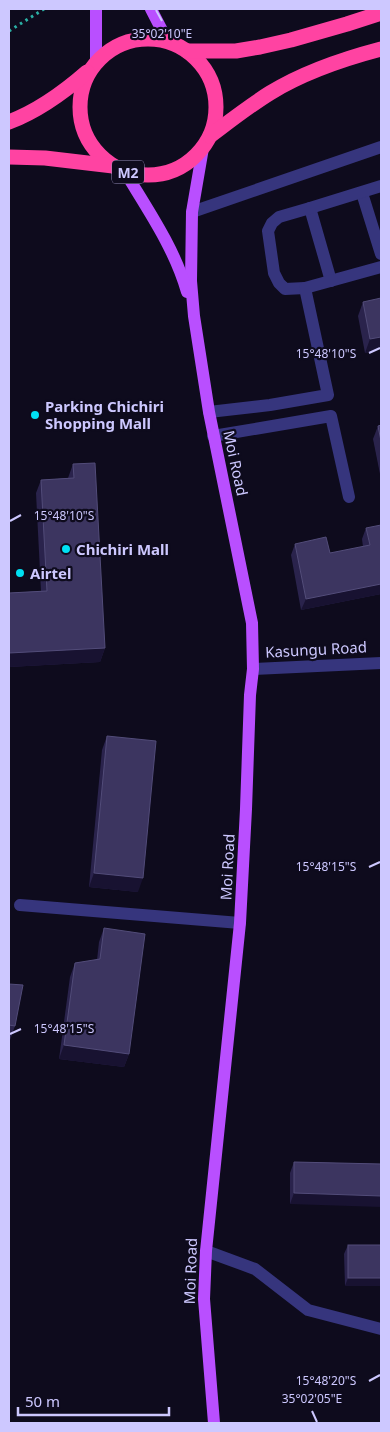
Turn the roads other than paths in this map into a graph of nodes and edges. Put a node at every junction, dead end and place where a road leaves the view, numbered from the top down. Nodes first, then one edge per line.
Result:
1 (96, 9) edge
2 (151, 9) edge
3 (381, 13) edge
4 (168, 42) junction
5 (381, 49) edge
6 (187, 51) junction
7 (94, 66) junction
8 (9, 122) edge
9 (207, 142) junction
10 (381, 148) edge
11 (9, 157) edge
12 (119, 169) junction
13 (381, 186) edge
14 (362, 193) junction
15 (310, 208) junction
16 (192, 212) junction
17 (381, 254) edge
18 (381, 267) edge
19 (331, 281) junction
20 (305, 288) junction
21 (194, 316) junction
22 (328, 396) junction
23 (209, 412) junction
24 (331, 416) junction
25 (214, 436) junction
26 (350, 497) dead end
27 (381, 663) edge
28 (253, 669) junction
29 (20, 905) dead end
30 (240, 923) junction
31 (206, 1251) junction
32 (381, 1329) edge
33 (214, 1423) edge

1 - 7 main road
2 - 4 main road
3 - 6 highway, M2
4 - 6 highway, M2
4 - 7 highway, M2
5 - 9 highway, M2
6 - 9 highway, M2
7 - 8 highway, M2
7 - 12 highway, M2
9 - 12 highway, M2
9 - 16 main road
10 - 16 street
11 - 12 highway, M2
12 - 21 main road
13 - 14 street
14 - 15 street
14 - 17 street
15 - 19 street
15 - 20 street
16 - 21 main road
18 - 19 street
19 - 20 street
20 - 22 street
21 - 23 main road, Moi Road
22 - 23 street
22 - 24 street
23 - 25 main road, Moi Road
24 - 25 street
24 - 26 street
25 - 28 main road, Moi Road
27 - 28 street, Kasungu Road
28 - 30 main road, Moi Road
29 - 30 street
30 - 31 main road, Moi Road
31 - 32 street
31 - 33 main road, Moi Road

